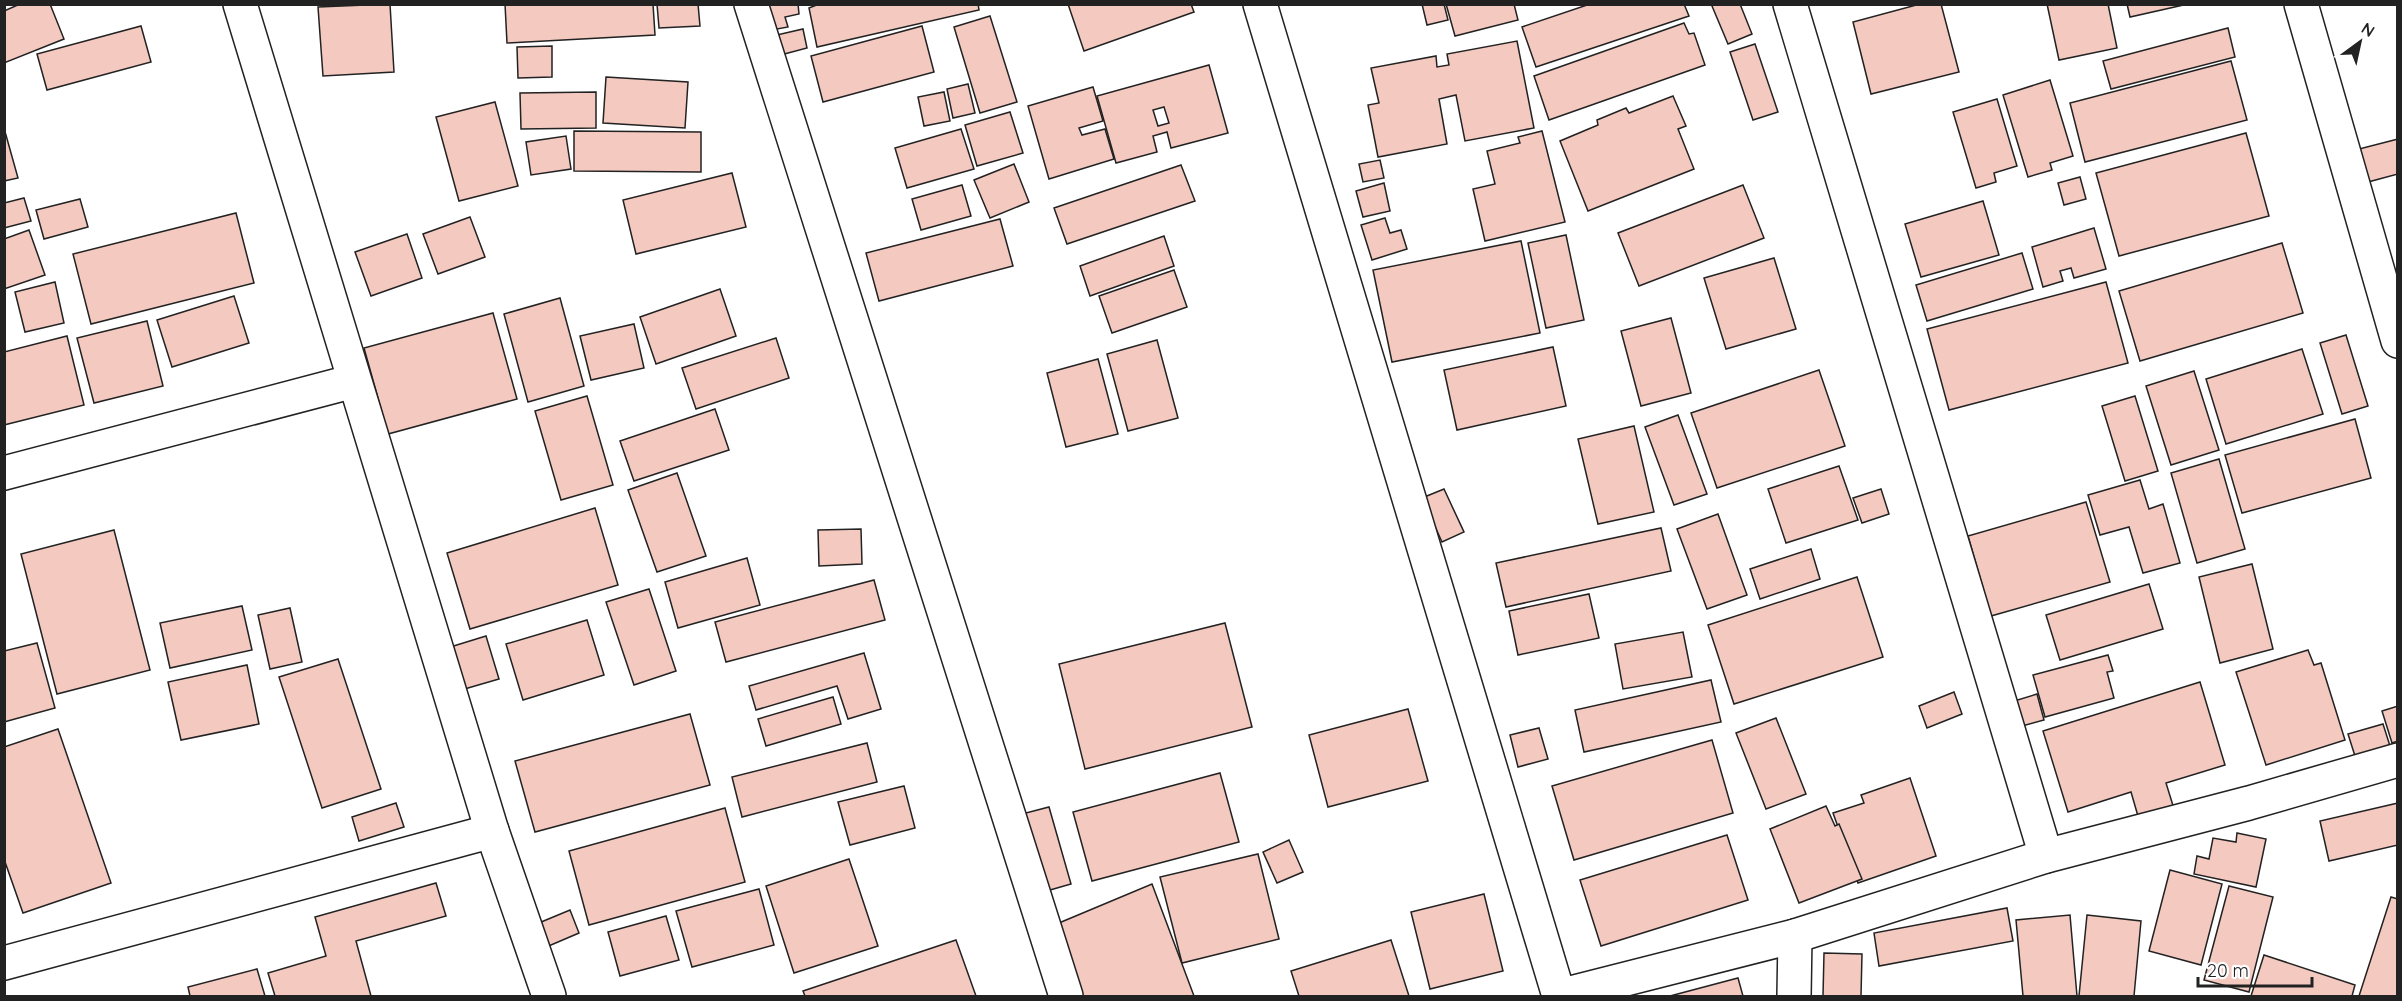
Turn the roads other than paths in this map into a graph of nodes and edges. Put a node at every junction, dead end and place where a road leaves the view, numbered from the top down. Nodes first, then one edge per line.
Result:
1 (240, 4) edge
2 (751, 4) edge
3 (1260, 4) edge
4 (1790, 4) edge
5 (2301, 4) edge
6 (2397, 341) edge
7 (354, 381) junction
8 (4, 473) edge
9 (2397, 760) edge
10 (492, 831) junction
11 (2046, 856) junction
12 (1795, 936) junction
13 (4, 963) edge
14 (549, 996) edge
15 (1066, 996) edge
16 (1559, 996) edge
17 (1794, 996) edge

1 - 7 street
2 - 15 street
3 - 16 street
4 - 11 street
5 - 6 street
7 - 8 street
7 - 10 street
9 - 11 street
10 - 13 street
10 - 14 street
11 - 12 street
12 - 16 street
12 - 17 street

